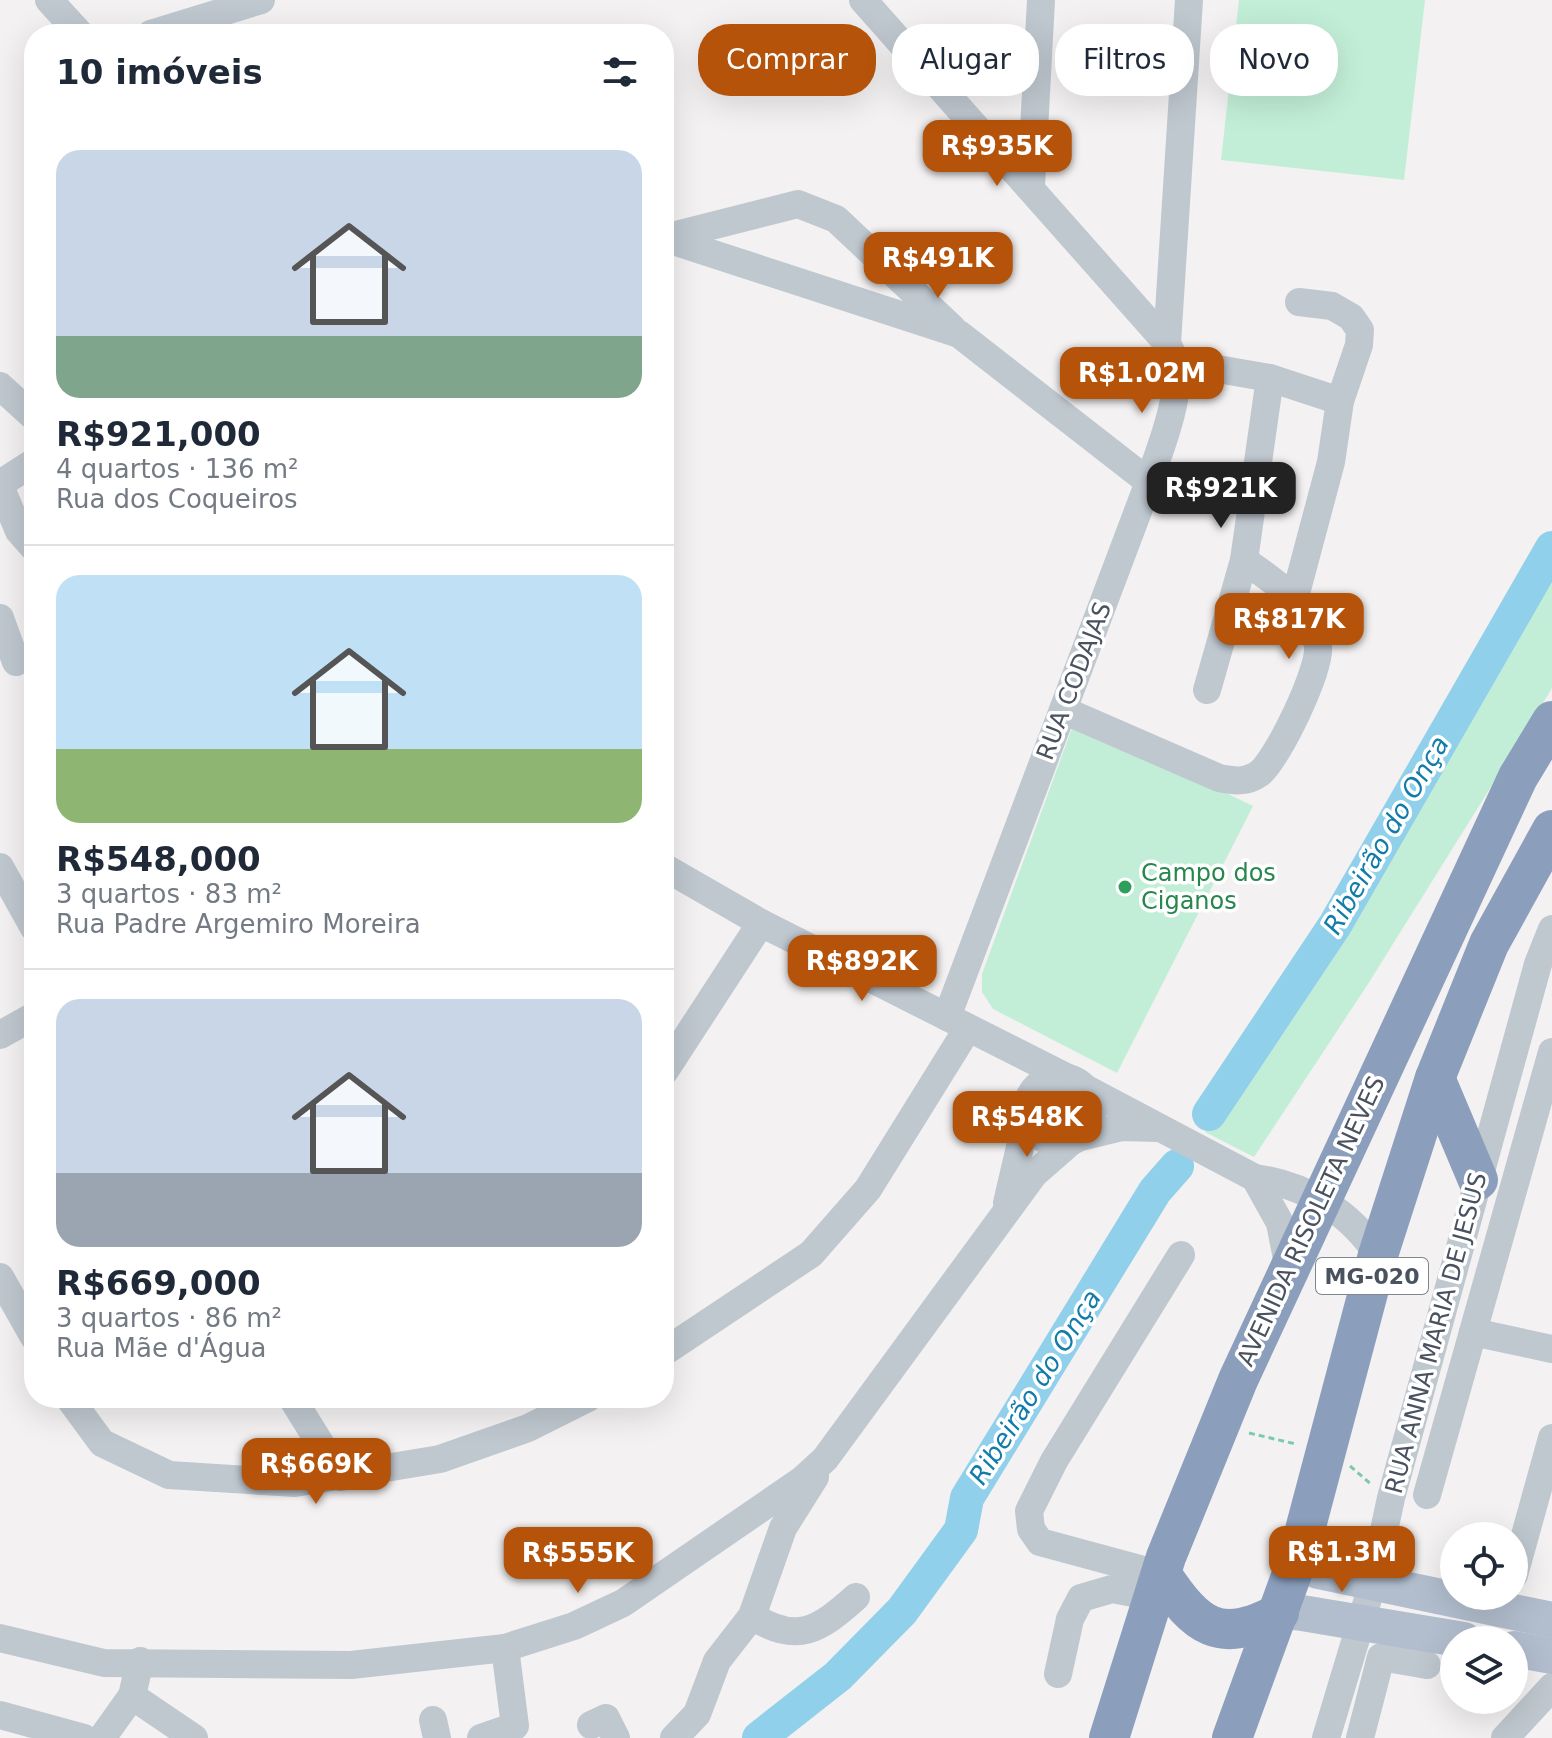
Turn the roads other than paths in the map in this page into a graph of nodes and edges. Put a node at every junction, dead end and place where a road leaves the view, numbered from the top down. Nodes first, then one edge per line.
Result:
1 (49, 0) edge
2 (261, 0) edge
3 (863, 0) edge
4 (893, 0) edge
5 (1041, 0) edge
6 (1189, 0) edge
7 (75, 24) edge
8 (183, 24) edge
9 (891, 30) junction
10 (1031, 186) junction
11 (674, 235) edge
12 (674, 241) edge
13 (1299, 302) dead end
14 (959, 334) junction
15 (1172, 353) junction
16 (1270, 378) junction
17 (0, 386) edge
18 (1340, 401) junction
19 (24, 408) edge
20 (24, 469) edge
21 (1149, 482) junction
22 (0, 485) edge
23 (18, 540) edge
24 (1244, 560) junction
25 (1295, 597) junction
26 (0, 618) edge
27 (16, 662) dead end
28 (1207, 690) dead end
29 (1063, 710) junction
30 (1552, 721) edge
31 (1552, 830) edge
32 (0, 867) edge
33 (674, 873) edge
34 (24, 910) edge
35 (761, 923) junction
36 (1552, 929) edge
37 (24, 1022) edge
38 (966, 1026) junction
39 (0, 1035) edge
40 (1552, 1052) edge
41 (674, 1057) edge
42 (1435, 1078) junction
43 (1078, 1084) junction
44 (1027, 1111) junction
45 (1171, 1132) junction
46 (1076, 1139) junction
47 (1248, 1173) junction
48 (1478, 1180) junction
49 (1320, 1200) junction
50 (1005, 1212) junction
51 (1181, 1255) dead end
52 (1378, 1255) junction
53 (1289, 1269) junction
54 (0, 1277) edge
55 (24, 1319) edge
56 (1473, 1332) junction
57 (674, 1345) edge
58 (1552, 1349) edge
59 (76, 1408) edge
60 (298, 1408) edge
61 (568, 1408) edge
62 (1552, 1438) edge
63 (825, 1459) junction
64 (341, 1477) junction
65 (1427, 1495) dead end
66 (1528, 1525) edge
67 (1297, 1560) junction
68 (1373, 1582) junction
69 (1158, 1586) junction
70 (856, 1597) dead end
71 (1279, 1613) junction
72 (752, 1616) junction
73 (1552, 1620) edge
74 (1361, 1622) junction
75 (1440, 1636) edge
76 (0, 1638) edge
77 (505, 1648) junction
78 (1528, 1652) edge
79 (1552, 1656) edge
80 (140, 1661) junction
81 (1427, 1665) dead end
82 (1058, 1674) dead end
83 (1552, 1687) edge
84 (132, 1696) junction
85 (0, 1715) edge
86 (608, 1734) edge
87 (84, 1738) edge
88 (102, 1738) edge
89 (194, 1738) edge
90 (481, 1738) edge
91 (638, 1738) edge
92 (674, 1738) edge
93 (1109, 1738) edge
94 (1232, 1738) edge
95 (1326, 1738) edge
96 (1360, 1738) edge
97 (1505, 1738) edge

1 - 7 street
2 - 8 street
3 - 9 street
4 - 9 street
5 - 10 street
6 - 15 street, RUA CODAJAS
9 - 10 street
10 - 15 street
11 - 14 street
12 - 14 street
13 - 18 street
14 - 21 street
15 - 16 street
15 - 21 street, RUA CODAJAS
16 - 18 street
16 - 24 street
17 - 19 street
18 - 25 street
20 - 22 street
21 - 29 street, RUA CODAJAS
22 - 23 street
24 - 25 street
24 - 28 street
25 - 29 street
26 - 27 street
29 - 38 street, RUA CODAJAS
30 - 49 highway, AVENIDA RISOLETA NEVES / MG-020
31 - 42 highway, MG-020
32 - 34 street
33 - 35 street
35 - 38 street
35 - 41 street
36 - 48 street, RUA ANNA MARIA DE JESUS
37 - 39 street
38 - 43 street
38 - 44 street
38 - 57 street, RUA CODAJAS
40 - 56 street
42 - 48 highway
42 - 52 highway, MG-020
43 - 44 street
43 - 45 street
43 - 46 street
44 - 46 street
44 - 50 street
45 - 46 street
45 - 47 street
46 - 50 street
47 - 49 street
47 - 53 street
48 - 68 street, RUA ANNA MARIA DE JESUS
49 - 52 street
49 - 53 highway, AVENIDA RISOLETA NEVES / MG-020
50 - 63 street
51 - 69 street
52 - 67 highway, MG-020
53 - 69 highway, AVENIDA RISOLETA NEVES / MG-020
54 - 55 street
56 - 58 street
56 - 65 street
59 - 64 street
60 - 64 street
61 - 64 street
62 - 66 street
63 - 72 street
63 - 77 street
67 - 68 main road
67 - 71 highway, MG-020
68 - 73 main road
68 - 74 street, RUA ANNA MARIA DE JESUS
69 - 71 highway
69 - 82 street
69 - 93 highway, AVENIDA RISOLETA NEVES / MG-020
70 - 72 street
71 - 74 main road
71 - 94 highway, MG-020
72 - 92 street
74 - 75 main road
74 - 95 street, RUA ANNA MARIA DE JESUS
76 - 80 street
77 - 80 street
77 - 90 street
78 - 79 main road
80 - 84 street
81 - 96 street
83 - 97 street
84 - 88 street
84 - 89 street
85 - 87 street
86 - 91 street

